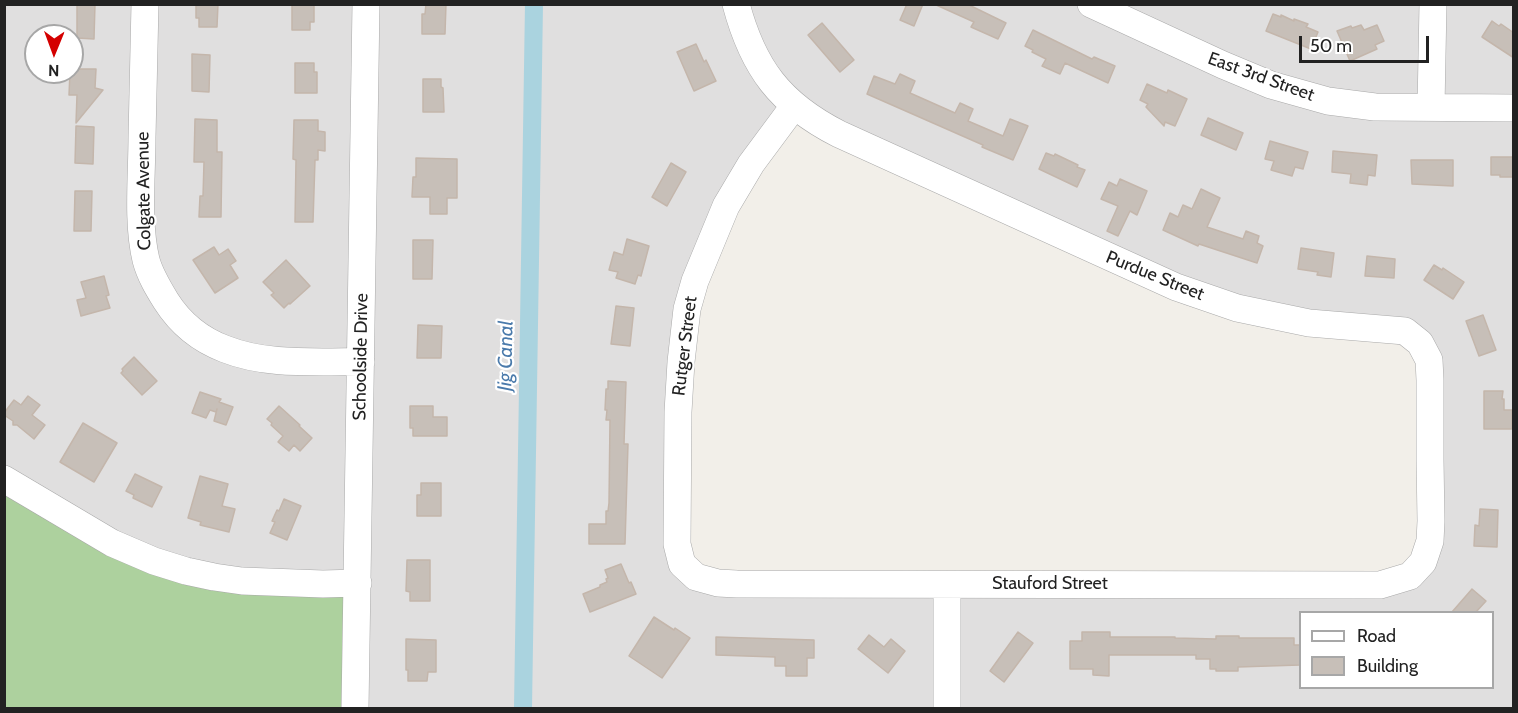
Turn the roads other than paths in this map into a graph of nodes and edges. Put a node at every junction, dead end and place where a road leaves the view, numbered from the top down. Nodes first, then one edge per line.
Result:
1 (145, 4) edge
2 (366, 4) edge
3 (736, 4) edge
4 (1091, 4) edge
5 (1433, 4) edge
6 (794, 106) junction
7 (1431, 107) junction
8 (1514, 108) edge
9 (361, 362) junction
10 (4, 479) edge
11 (691, 573) joint
12 (1410, 576) joint
13 (358, 583) junction
14 (947, 585) junction
15 (355, 708) edge
16 (947, 708) edge

1 - 9 street, Colgate Avenue
2 - 9 street, Schoolside Drive
3 - 6 street, Purdue Street
4 - 7 street, East 3rd Street
5 - 7 street
6 - 11 street, Rutger Street
6 - 12 street, Purdue Street
7 - 8 street, East 3rd Street
9 - 13 street, Schoolside Drive
10 - 13 street
11 - 14 street, Stauford Street
12 - 14 street, Stauford Street
13 - 15 street, Schoolside Drive
14 - 16 street

